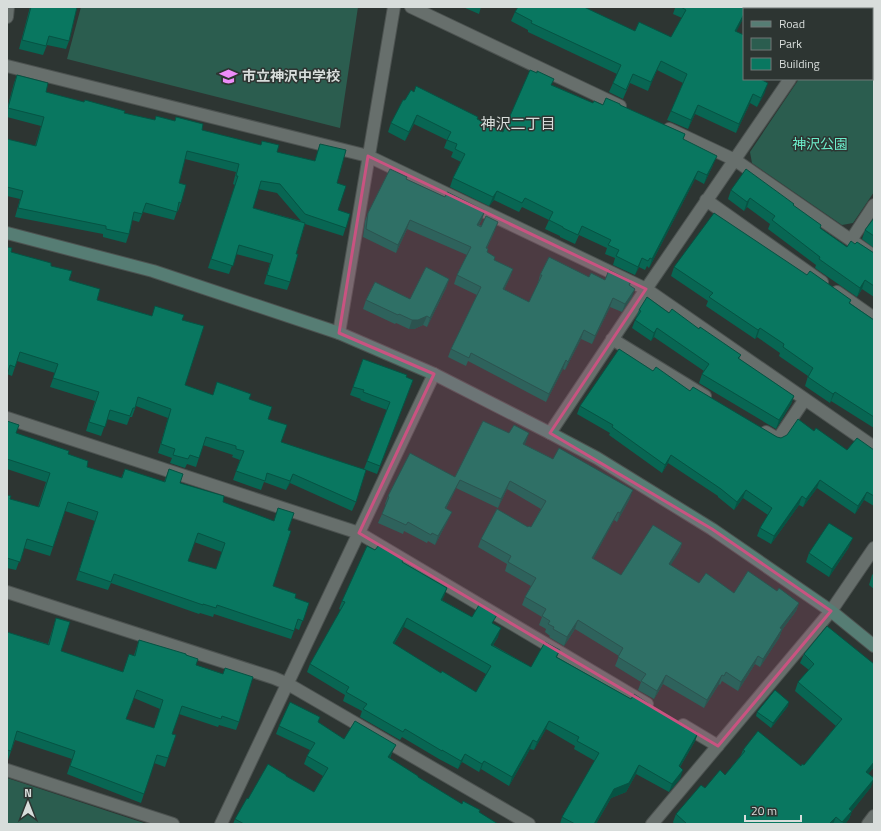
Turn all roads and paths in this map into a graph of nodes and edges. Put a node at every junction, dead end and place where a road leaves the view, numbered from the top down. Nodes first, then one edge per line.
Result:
1 (8, 7) edge
2 (394, 7) edge
3 (411, 7) edge
4 (7, 17) edge
5 (7, 66) edge
6 (789, 80) edge
7 (634, 113) edge
8 (656, 123) edge
9 (368, 156) junction
10 (735, 160) junction
11 (706, 200) junction
12 (874, 205) edge
13 (7, 233) edge
14 (851, 240) junction
15 (874, 256) edge
16 (646, 289) junction
17 (874, 318) edge
18 (338, 333) junction
19 (612, 339) junction
20 (434, 374) junction
21 (805, 399) junction
22 (718, 403) edge
23 (7, 418) edge
24 (758, 427) edge
25 (550, 432) junction
26 (874, 447) edge
27 (359, 533) junction
28 (874, 548) edge
29 (7, 592) edge
30 (831, 611) junction
31 (874, 646) edge
32 (288, 684) junction
33 (654, 708) edge
34 (675, 720) edge
35 (718, 746) junction
36 (7, 770) edge
37 (874, 816) edge
38 (173, 824) edge
39 (221, 824) edge
40 (529, 824) edge
41 (652, 824) edge
42 (868, 824) edge

1 - 4 street
2 - 9 street
3 - 7 street
5 - 9 street
6 - 10 street
8 - 10 street
9 - 16 street
9 - 18 street
10 - 11 street
10 - 14 street
11 - 16 street
11 - 17 street
12 - 14 street
13 - 18 street
14 - 15 street
16 - 19 street
16 - 21 street
18 - 20 street
19 - 22 street
19 - 25 street
20 - 25 street
20 - 27 street
21 - 24 street
21 - 26 street
23 - 27 street
25 - 30 street
27 - 32 street
27 - 33 street
28 - 30 street
29 - 32 street
30 - 31 street
30 - 35 street
32 - 39 street
32 - 40 street
34 - 35 street
35 - 41 street
36 - 38 street
37 - 42 street

